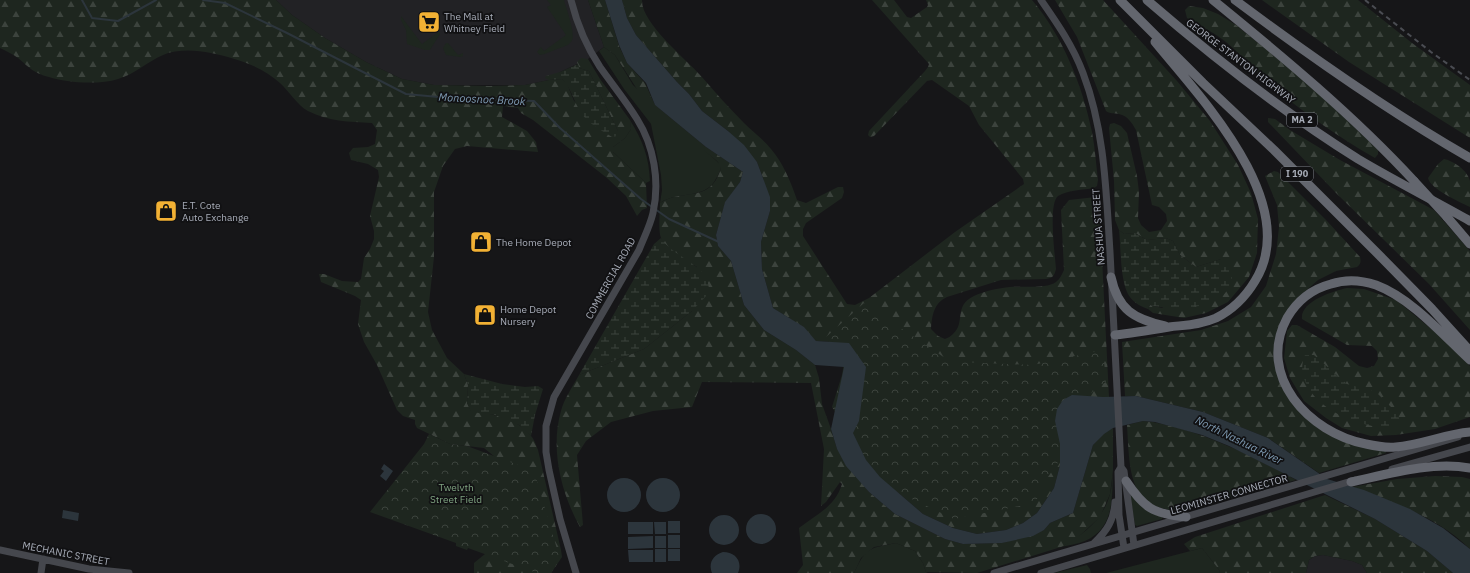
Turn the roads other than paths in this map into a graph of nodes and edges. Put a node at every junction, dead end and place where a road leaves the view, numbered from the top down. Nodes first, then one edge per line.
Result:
1 (571, 0) edge
2 (1041, 0) edge
3 (1147, 0) edge
4 (1213, 0) edge
5 (1234, 0) edge
6 (1121, 1) edge
7 (1470, 158) edge
8 (1470, 221) edge
9 (1470, 244) edge
10 (1111, 277) junction
11 (1170, 327) junction
12 (1115, 335) junction
13 (1470, 351) edge
14 (1470, 360) edge
15 (1470, 433) edge
16 (1470, 447) edge
17 (1470, 468) edge
18 (1120, 470) junction
19 (1383, 474) junction
20 (1126, 481) junction
21 (1351, 482) joint
22 (1186, 517) junction
23 (1132, 533) junction
24 (1122, 536) junction
25 (1092, 544) junction
26 (1134, 545) junction
27 (1124, 548) junction
28 (0, 550) edge
29 (43, 559) junction
30 (41, 573) edge
31 (129, 573) edge
32 (576, 573) edge
33 (994, 573) edge
34 (1041, 573) edge

1 - 32 main road, COMMERCIAL ROAD
2 - 10 main road, NASHUA STREET
3 - 8 highway, GEORGE STANTON HIGHWAY / MA 2
4 - 9 highway, bridge
5 - 7 highway
6 - 11 highway
6 - 13 highway, I 190
10 - 11 highway
10 - 12 main road, NASHUA STREET
11 - 12 highway
12 - 18 main road, NASHUA STREET
14 - 15 highway
15 - 22 main road, LEOMINSTER CONNECTOR
16 - 19 main road
17 - 19 highway
18 - 20 main road, NASHUA STREET
18 - 24 main road, NASHUA STREET
18 - 25 main road
19 - 21 highway
20 - 22 highway
20 - 23 main road, NASHUA STREET
21 - 26 main road
22 - 23 main road, LEOMINSTER CONNECTOR
23 - 24 main road, LEOMINSTER CONNECTOR
23 - 26 main road, NASHUA STREET
24 - 25 main road, LEOMINSTER CONNECTOR
24 - 27 main road, NASHUA STREET
25 - 33 main road, LEOMINSTER CONNECTOR
26 - 27 main road
27 - 34 main road
28 - 29 main road, MECHANIC STREET
29 - 30 main road
29 - 31 main road, MECHANIC STREET

